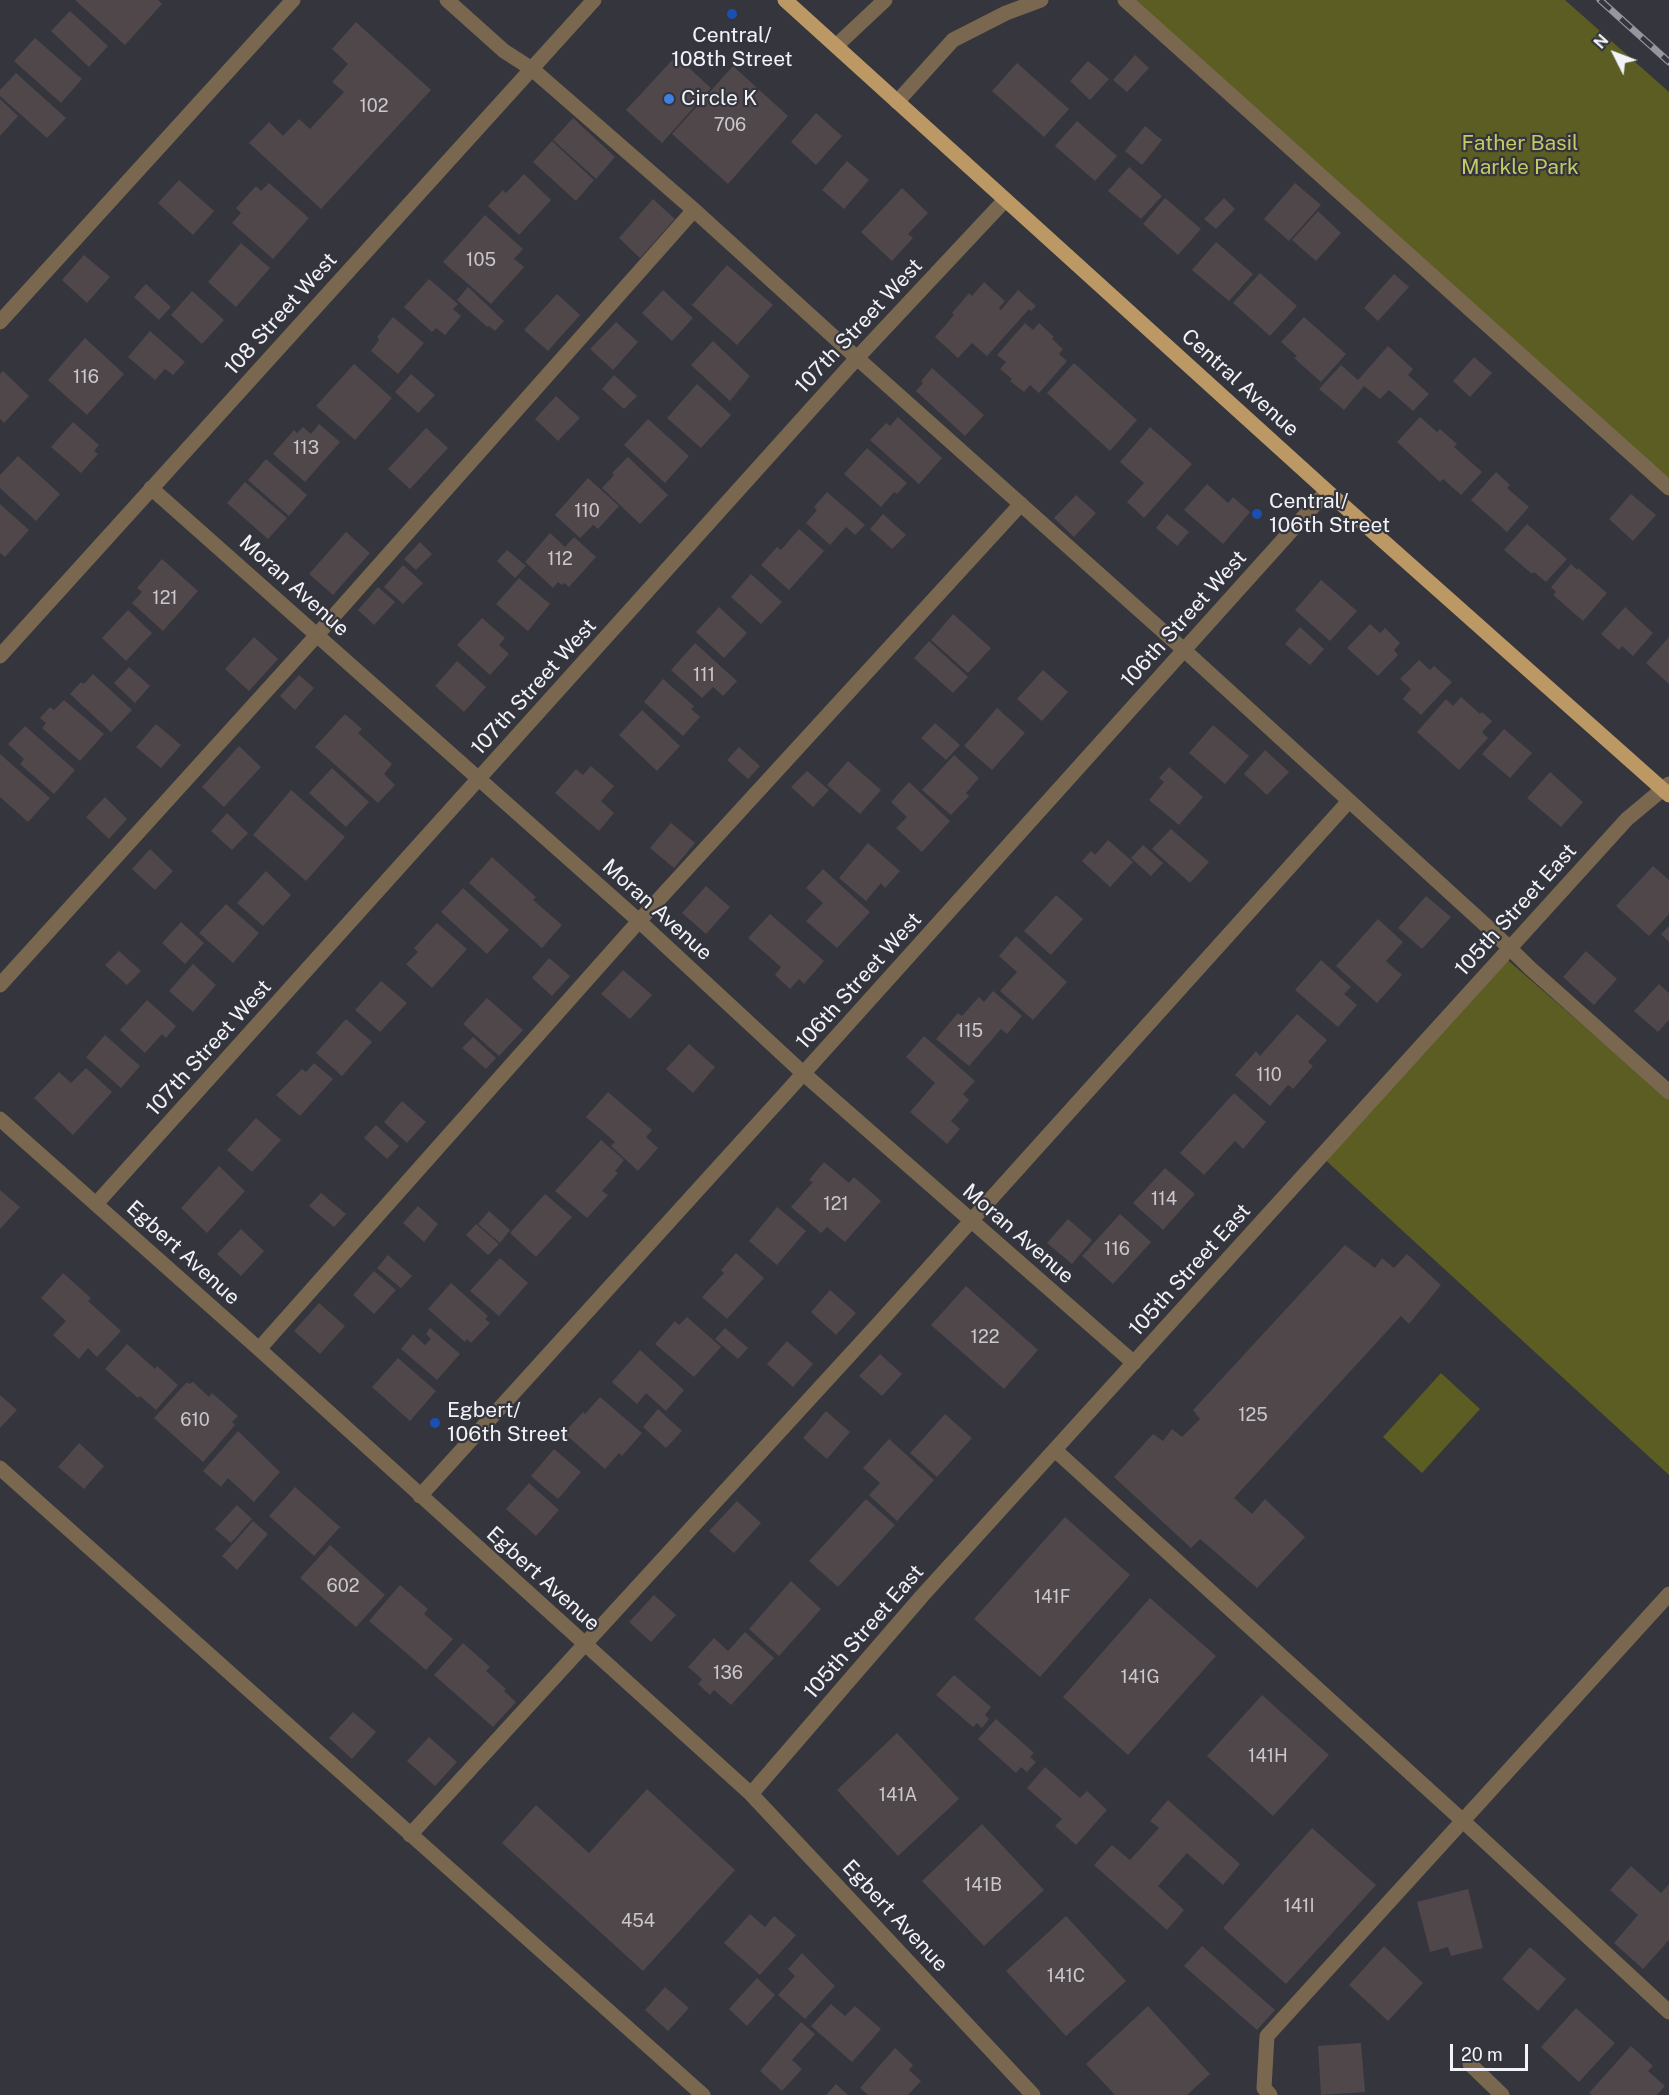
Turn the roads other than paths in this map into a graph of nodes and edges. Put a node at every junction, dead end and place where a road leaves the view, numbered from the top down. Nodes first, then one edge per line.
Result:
1 (293, 0) edge
2 (447, 0) edge
3 (594, 0) edge
4 (785, 0) edge
5 (885, 0) edge
6 (1041, 0) edge
7 (1125, 0) edge
8 (836, 46) junction
9 (531, 69) junction
10 (897, 102) junction
11 (1005, 200) junction
12 (694, 210) junction
13 (0, 322) edge
14 (857, 358) junction
15 (151, 488) junction
16 (1669, 488) edge
17 (1327, 491) junction
18 (1021, 504) junction
19 (317, 635) junction
20 (1184, 650) junction
21 (0, 656) edge
22 (480, 778) junction
23 (1667, 790) edge
24 (1349, 801) junction
25 (639, 921) junction
26 (1510, 949) junction
27 (0, 985) edge
28 (804, 1074) junction
29 (1669, 1092) edge
30 (0, 1119) edge
31 (96, 1204) junction
32 (970, 1220) junction
33 (259, 1350) junction
34 (1134, 1363) junction
35 (1055, 1450) junction
36 (0, 1468) edge
37 (420, 1496) junction
38 (1669, 1594) edge
39 (584, 1644) junction
40 (751, 1794) junction
41 (1463, 1821) junction
42 (410, 1835) junction
43 (1669, 2013) edge
44 (1470, 2064) dead end
45 (703, 2095) edge
46 (1033, 2095) edge
47 (1270, 2095) edge
48 (1502, 2095) edge

1 - 13 street
2 - 9 street
3 - 9 street, 108 Street West
4 - 8 main road, Central Avenue
5 - 8 street
6 - 10 street
7 - 16 street
8 - 10 main road, Central Avenue
9 - 12 street
9 - 15 street, 108 Street West
10 - 11 main road, Central Avenue
11 - 14 street, 107th Street West
11 - 17 main road, Central Avenue
12 - 14 street
12 - 19 street
14 - 18 street
14 - 22 street, 107th Street West
15 - 19 street, Moran Avenue
15 - 21 street, 108 Street West
17 - 20 street, 106th Street West
17 - 23 main road, Central Avenue
18 - 20 street
18 - 25 street
19 - 22 street, Moran Avenue
19 - 27 street
20 - 24 street
20 - 28 street, 106th Street West
22 - 25 street, Moran Avenue
22 - 31 street, 107th Street West
23 - 26 street, 105th Street East
24 - 26 street
24 - 32 street
25 - 28 street, Moran Avenue
25 - 33 street
26 - 29 street
26 - 34 street, 105th Street East
28 - 32 street, Moran Avenue
28 - 37 street, 106th Street West
30 - 31 street, Egbert Avenue
31 - 33 street, Egbert Avenue
32 - 34 street, Moran Avenue
32 - 39 street
33 - 37 street, Egbert Avenue
34 - 35 street, 105th Street East
35 - 40 street, 105th Street East
35 - 41 street
36 - 42 street
37 - 39 street, Egbert Avenue
38 - 41 street
39 - 40 street, Egbert Avenue
39 - 42 street
40 - 46 street, Egbert Avenue
41 - 43 street
41 - 47 street
42 - 45 street
44 - 48 street

